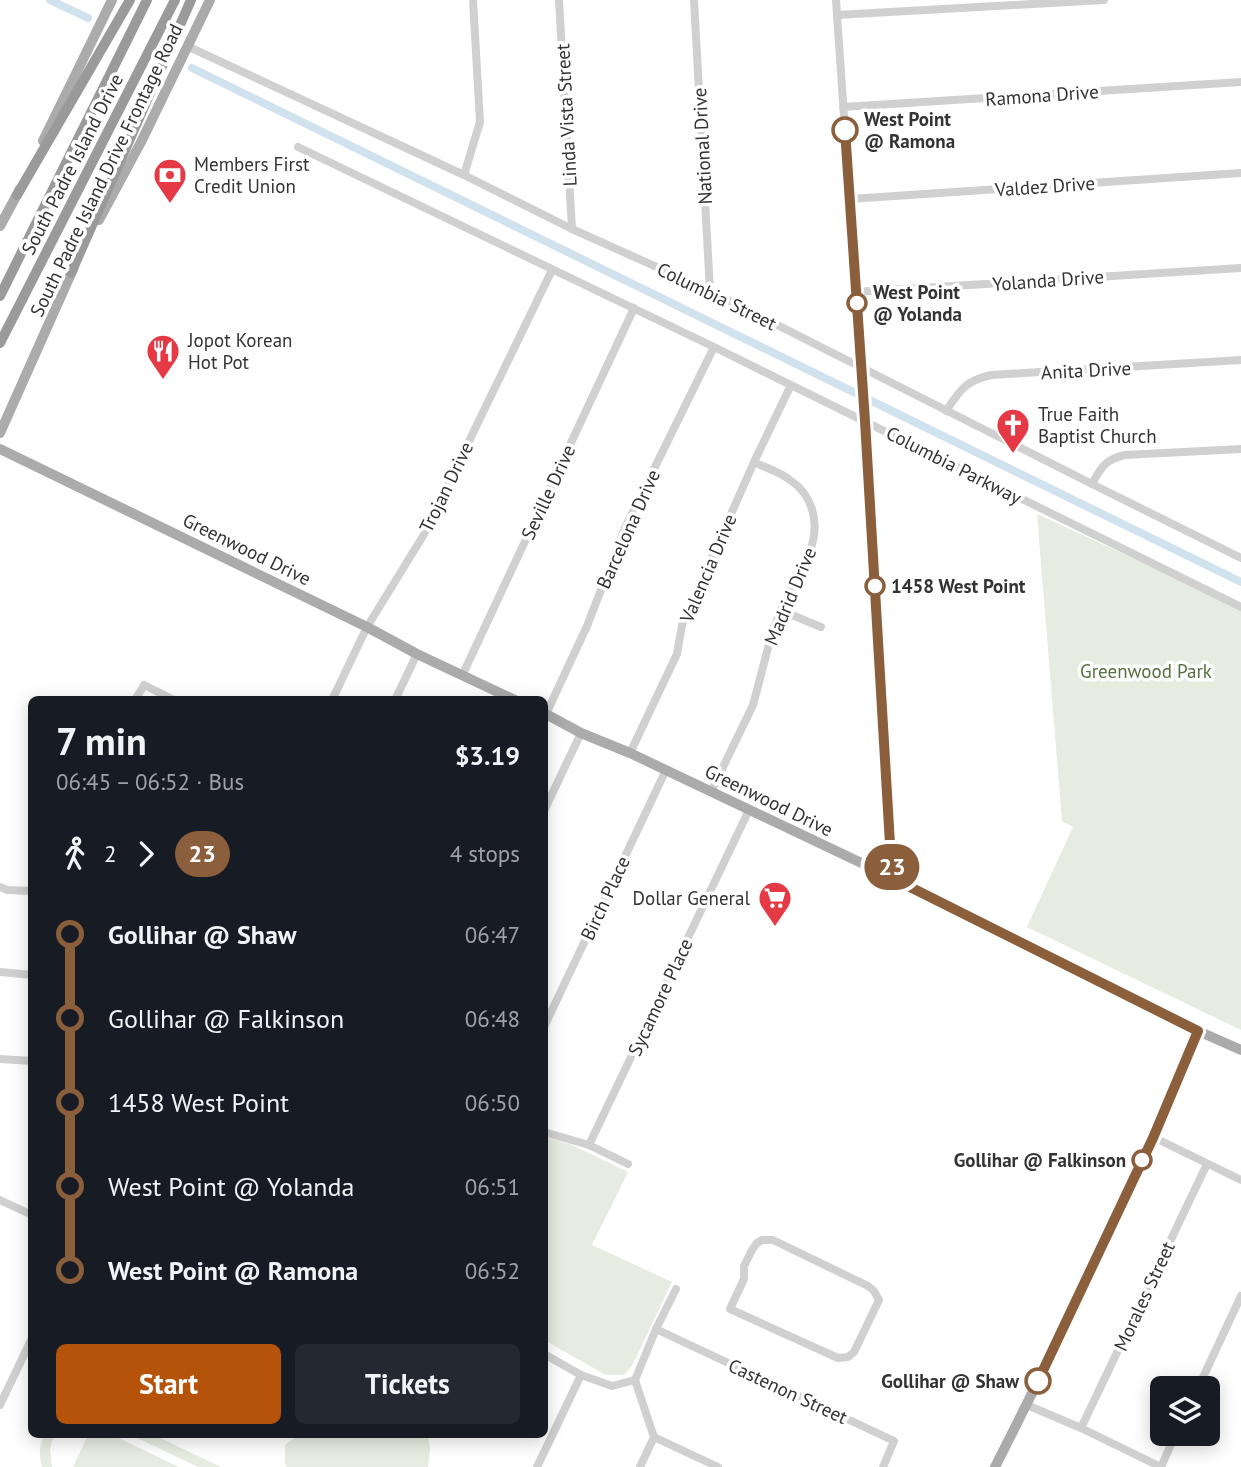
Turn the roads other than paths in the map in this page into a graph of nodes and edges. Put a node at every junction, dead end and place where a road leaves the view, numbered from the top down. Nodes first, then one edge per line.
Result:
1 (112, 0) edge
2 (130, 0) edge
3 (147, 0) edge
4 (175, 0) edge
5 (191, 0) edge
6 (210, 0) edge
7 (473, 0) edge
8 (559, 0) edge
9 (694, 0) edge
10 (836, 0) edge
11 (1104, 0) edge
12 (837, 15) junction
13 (187, 46) junction
14 (1241, 82) edge
15 (843, 107) junction
16 (298, 147) dead end
17 (1241, 173) edge
18 (464, 175) junction
19 (17, 195) junction
20 (850, 200) junction
21 (0, 226) edge
22 (572, 229) junction
23 (1241, 268) edge
24 (552, 270) junction
25 (71, 273) junction
26 (710, 291) junction
27 (856, 292) junction
28 (0, 296) edge
29 (634, 308) junction
30 (0, 343) edge
31 (714, 346) junction
32 (1241, 360) edge
33 (861, 367) junction
34 (791, 385) junction
35 (13, 406) junction
36 (946, 411) junction
37 (0, 413) edge
38 (865, 416) junction
39 (0, 433) edge
40 (0, 449) edge
41 (1241, 449) edge
42 (754, 462) junction
43 (1092, 484) junction
44 (1241, 558) edge
45 (1241, 607) edge
46 (780, 610) junction
47 (821, 626) dead end
48 (366, 627) junction
49 (417, 654) junction
50 (461, 676) junction
51 (137, 696) edge
52 (166, 696) edge
53 (334, 696) edge
54 (397, 696) edge
55 (496, 696) edge
56 (548, 707) edge
57 (548, 715) edge
58 (581, 733) junction
59 (630, 753) junction
60 (666, 770) junction
61 (711, 792) junction
62 (548, 803) edge
63 (749, 810) junction
64 (892, 878) junction
65 (0, 887) edge
66 (28, 891) edge
67 (0, 972) edge
68 (28, 975) edge
69 (548, 1019) edge
70 (1198, 1031) junction
71 (1241, 1050) edge
72 (0, 1059) edge
73 (28, 1061) edge
74 (548, 1133) edge
75 (1153, 1138) junction
76 (589, 1145) junction
77 (628, 1164) dead end
78 (1207, 1164) junction
79 (1241, 1180) edge
80 (0, 1200) edge
81 (28, 1210) edge
82 (676, 1289) dead end
83 (1241, 1296) edge
84 (730, 1309) joint
85 (656, 1329) junction
86 (28, 1346) edge
87 (548, 1356) edge
88 (581, 1375) junction
89 (1204, 1376) edge
90 (635, 1380) junction
91 (0, 1405) edge
92 (1027, 1405) junction
93 (1081, 1428) junction
94 (654, 1437) junction
95 (1170, 1446) edge
96 (537, 1467) edge
97 (640, 1467) edge
98 (719, 1467) edge
99 (883, 1467) edge
100 (995, 1467) edge
101 (1161, 1467) edge

1 - 19 main road
2 - 19 highway
3 - 28 highway, South Padre Island Drive
4 - 30 highway, South Padre Island Drive
5 - 25 highway
6 - 13 main road, South Padre Island Drive Frontage Road
7 - 18 street
8 - 22 street, Linda Vista Street
9 - 26 street, National Drive
10 - 12 street
11 - 12 street
12 - 15 street
13 - 18 street, Columbia Street
13 - 25 main road, South Padre Island Drive Frontage Road
14 - 15 street, Ramona Drive
15 - 20 street
16 - 24 street, Columbia Parkway
17 - 20 street, Valdez Drive
18 - 22 street, Columbia Street
19 - 21 main road
20 - 27 street
22 - 26 street, Columbia Street
23 - 27 street, Yolanda Drive
24 - 29 street, Columbia Parkway
24 - 48 street, Trojan Drive
25 - 35 main road, South Padre Island Drive Frontage Road
26 - 33 street, Columbia Street
27 - 33 street
29 - 31 street, Columbia Parkway
29 - 50 street, Seville Drive
31 - 34 street, Columbia Parkway
31 - 56 street, Barcelona Drive
32 - 36 street, Anita Drive
33 - 36 street, Columbia Street
33 - 38 street
34 - 38 street, Columbia Parkway
34 - 42 street, Valencia Drive
35 - 37 main road
35 - 39 main road, South Padre Island Drive Frontage Road
36 - 43 street, Columbia Street
38 - 45 street, Columbia Parkway
38 - 64 street
40 - 48 main road, Greenwood Drive
41 - 43 street
42 - 46 street, Madrid Drive
42 - 59 street, Valencia Drive
43 - 44 street, Columbia Street
46 - 47 street
46 - 61 street, Madrid Drive
48 - 49 main road, Greenwood Drive
48 - 53 street, Trojan Drive
49 - 50 main road, Greenwood Drive
49 - 54 street
50 - 55 main road, Greenwood Drive
51 - 52 street
57 - 58 main road, Greenwood Drive
58 - 59 main road, Greenwood Drive
58 - 62 street
59 - 60 main road, Greenwood Drive
60 - 61 main road, Greenwood Drive
60 - 69 street, Birch Place
61 - 63 main road, Greenwood Drive
63 - 64 main road, Greenwood Drive
63 - 76 street, Sycamore Place
64 - 70 main road, Greenwood Drive
65 - 66 street
67 - 68 street
70 - 71 main road, Greenwood Drive
70 - 75 main road
72 - 73 street
74 - 76 street
75 - 78 street
75 - 92 main road
76 - 77 street
78 - 79 street
78 - 93 street, Morales Street
80 - 81 street
82 - 85 street
83 - 89 street
84 - 84 street
85 - 90 street
85 - 99 street, Castenon Street
86 - 91 street
87 - 88 street
88 - 90 street
88 - 96 street
90 - 94 street
92 - 93 street
92 - 100 main road
93 - 101 street
94 - 97 street
94 - 98 street
95 - 101 street

